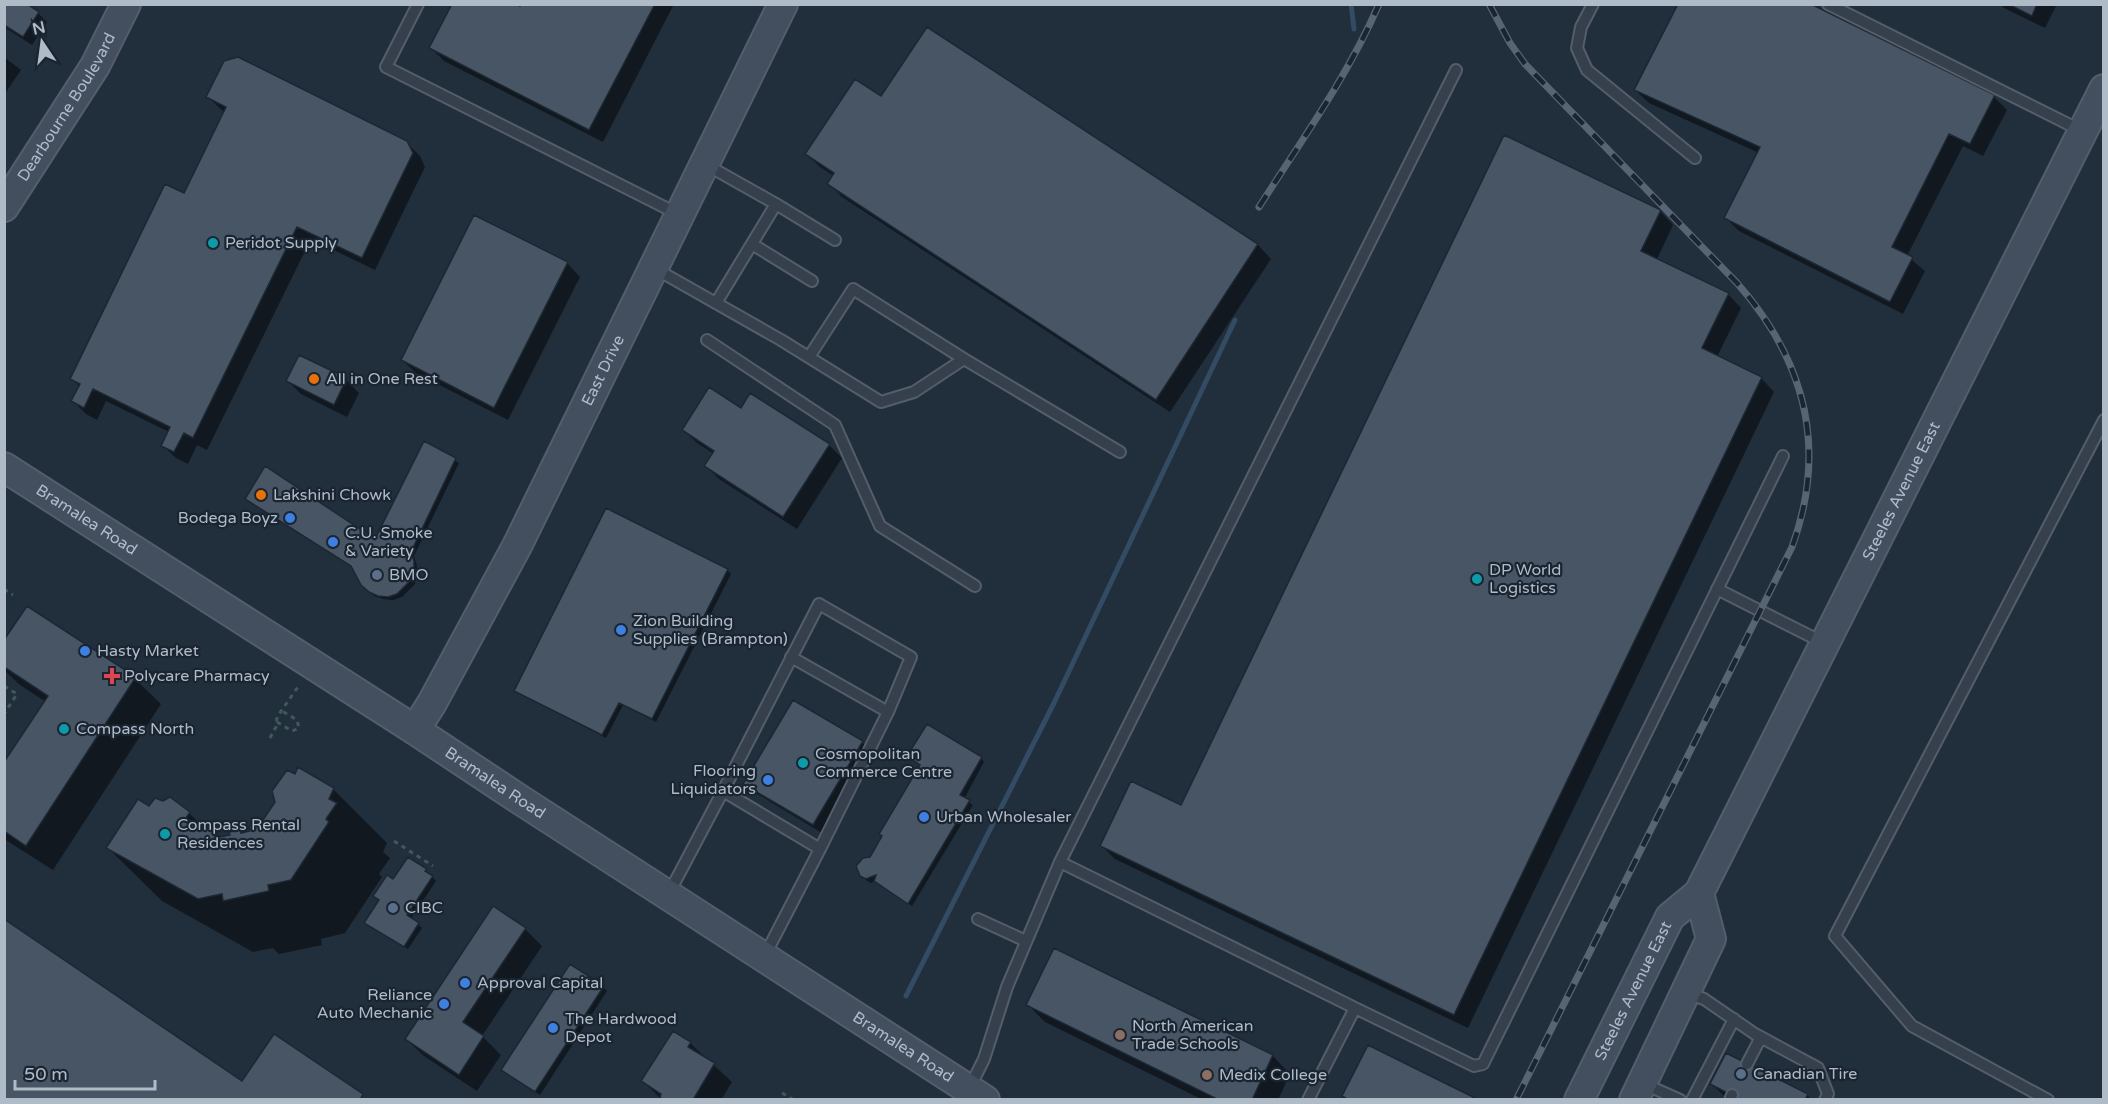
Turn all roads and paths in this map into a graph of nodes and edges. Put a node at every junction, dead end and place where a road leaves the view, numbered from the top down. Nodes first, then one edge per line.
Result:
1 (126, 4) edge
2 (418, 4) edge
3 (783, 4) edge
4 (1593, 4) edge
5 (1828, 4) edge
6 (1456, 70) dead end
7 (2103, 89) edge
8 (2082, 131) junction
9 (1695, 158) dead end
10 (705, 164) junction
11 (776, 204) junction
12 (4, 207) edge
13 (680, 215) junction
14 (835, 240) dead end
15 (752, 244) junction
16 (654, 268) junction
17 (812, 280) dead end
18 (716, 303) junction
19 (707, 340) dead end
20 (808, 357) junction
21 (964, 359) junction
22 (2103, 420) edge
23 (1120, 452) dead end
24 (1783, 456) dead end
25 (4, 466) edge
26 (975, 586) dead end
27 (1717, 589) junction
28 (4, 590) edge
29 (14, 595) dead end
30 (1825, 644) junction
31 (791, 657) junction
32 (313, 665) junction
33 (4, 686) edge
34 (282, 711) junction
35 (888, 712) junction
36 (4, 714) edge
37 (276, 721) junction
38 (415, 730) junction
39 (270, 738) dead end
40 (723, 791) junction
41 (394, 841) dead end
42 (820, 849) junction
43 (1060, 862) junction
44 (433, 866) dead end
45 (1699, 893) junction
46 (668, 895) junction
47 (978, 919) dead end
48 (1026, 941) junction
49 (764, 957) junction
50 (1685, 993) junction
51 (1354, 1008) junction
52 (1734, 1019) junction
53 (1761, 1037) junction
54 (1747, 1064) dead end
55 (1638, 1091) edge
56 (782, 1093) dead end
57 (973, 1096) edge
58 (794, 1100) edge
59 (1308, 1100) edge
60 (1579, 1100) edge
61 (1680, 1100) edge
62 (1692, 1100) edge
63 (1825, 1100) edge
64 (2048, 1100) edge

1 - 12 main road, Dearbourne Boulevard
2 - 13 lane
3 - 10 main road, East Drive
4 - 9 lane
5 - 8 lane
6 - 43 lane
7 - 8 main road, Steeles Avenue East
8 - 30 main road, Steeles Avenue East
10 - 11 lane
10 - 13 main road, East Drive
11 - 14 lane
11 - 15 lane
13 - 16 main road, East Drive
15 - 17 lane
15 - 18 lane
16 - 18 lane
16 - 38 main road, East Drive
18 - 20 lane
19 - 26 lane
20 - 21 lane
20 - 21 lane
21 - 23 lane
22 - 64 lane
24 - 27 lane
25 - 32 main road, Bramalea Road
27 - 30 lane
27 - 51 lane
28 - 29 path
30 - 45 main road, Steeles Avenue East
31 - 35 lane
31 - 35 lane
31 - 40 lane
32 - 34 path
32 - 38 main road, Bramalea Road
33 - 36 path
34 - 37 path
34 - 37 path
35 - 42 lane
37 - 39 path
38 - 46 main road, Bramalea Road
40 - 42 lane
40 - 46 lane
41 - 44 path
42 - 49 lane
43 - 48 lane
43 - 51 lane
45 - 50 main road
45 - 60 main road, Steeles Avenue East
46 - 49 main road, Bramalea Road
47 - 48 lane
48 - 57 lane
49 - 57 main road, Bramalea Road
50 - 52 lane
50 - 55 main road
51 - 59 lane
52 - 53 lane
52 - 62 lane
53 - 54 lane
53 - 63 lane
55 - 61 lane
56 - 58 path

